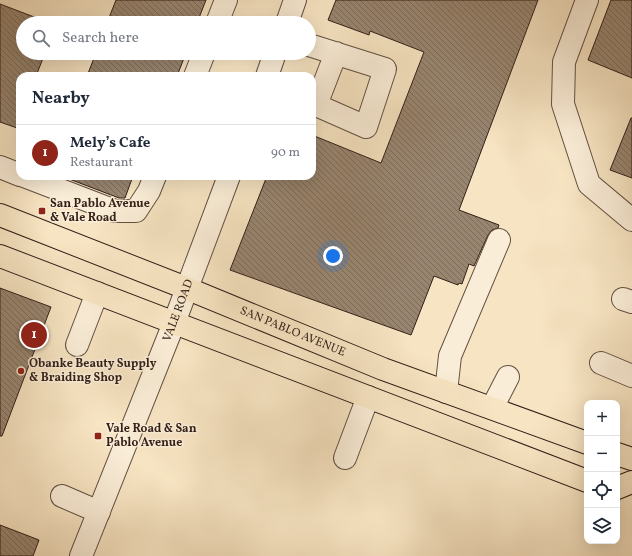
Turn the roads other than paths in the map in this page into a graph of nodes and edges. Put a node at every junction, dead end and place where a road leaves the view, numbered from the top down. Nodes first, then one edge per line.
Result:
1 (226, 0) edge
2 (295, 0) edge
3 (587, 0) edge
4 (219, 16) edge
5 (289, 16) edge
6 (316, 47) edge
7 (336, 54) dead end
8 (201, 60) edge
9 (273, 60) edge
10 (197, 72) edge
11 (269, 72) edge
12 (0, 167) edge
13 (16, 173) edge
14 (34, 180) edge
15 (153, 180) edge
16 (227, 180) edge
17 (0, 215) edge
18 (632, 220) edge
19 (499, 240) dead end
20 (0, 256) edge
21 (186, 288) junction
22 (97, 293) junction
23 (174, 323) junction
24 (77, 345) dead end
25 (601, 363) dead end
26 (632, 376) edge
27 (508, 377) dead end
28 (446, 392) junction
29 (368, 396) junction
30 (492, 408) junction
31 (584, 442) edge
32 (620, 455) edge
33 (346, 458) dead end
34 (632, 459) edge
35 (584, 480) edge
36 (632, 482) edge
37 (620, 487) edge
38 (620, 493) edge
39 (62, 496) dead end
40 (632, 498) edge
41 (99, 512) junction
42 (81, 556) edge

1 - 4 street
2 - 5 street
3 - 18 street
6 - 7 street
8 - 10 street
9 - 11 street
12 - 13 street
14 - 15 street
16 - 21 street, VALE ROAD
17 - 21 main road, SAN PABLO AVENUE
19 - 28 street
20 - 22 main road
21 - 23 street, VALE ROAD
21 - 28 main road, SAN PABLO AVENUE
22 - 23 main road
22 - 24 street
23 - 29 main road
23 - 41 street, VALE ROAD
25 - 26 street
27 - 30 street
28 - 30 main road, SAN PABLO AVENUE
29 - 33 street
29 - 35 main road
30 - 31 main road, SAN PABLO AVENUE
32 - 34 main road
36 - 37 main road
38 - 40 main road
39 - 41 street
41 - 42 street, VALE ROAD

